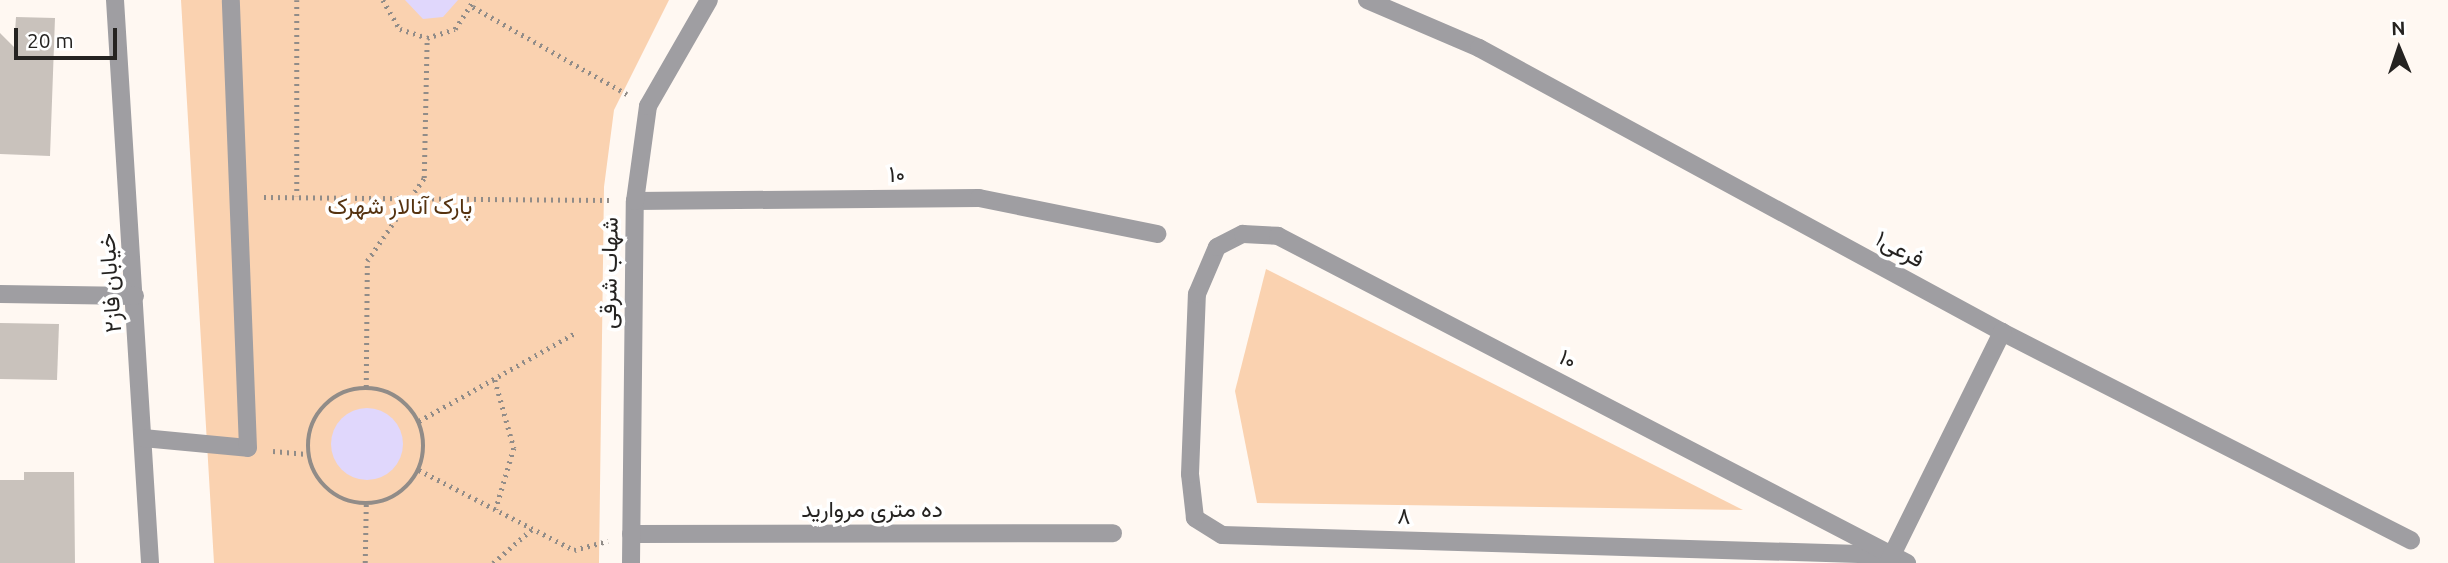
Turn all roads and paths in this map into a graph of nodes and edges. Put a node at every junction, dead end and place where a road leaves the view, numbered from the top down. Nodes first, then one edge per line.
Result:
1 (115, 0) edge
2 (297, 0) edge
3 (383, 0) edge
4 (474, 0) edge
5 (709, 0) edge
6 (1367, 0) edge
7 (231, 1) edge
8 (472, 7) junction
9 (427, 38) junction
10 (648, 106) junction
11 (298, 195) junction
12 (412, 195) junction
13 (239, 198) junction
14 (635, 201) junction
15 (1157, 234) dead end
16 (1217, 247) joint
17 (0, 294) edge
18 (135, 296) junction
19 (2002, 332) junction
20 (575, 333) dead end
21 (495, 380) junction
22 (366, 387) junction
23 (419, 421) junction
24 (143, 438) junction
25 (248, 448) junction
26 (307, 454) junction
27 (419, 470) junction
28 (366, 504) junction
29 (496, 509) junction
30 (531, 529) junction
31 (1113, 533) dead end
32 (631, 534) junction
33 (2411, 540) dead end
34 (1896, 560) edge
35 (150, 563) edge
36 (365, 563) edge
37 (493, 563) edge
38 (631, 563) edge

1 - 18 street, خیابان فاز۲
2 - 11 path
3 - 9 path
4 - 8 path
5 - 10 street, شهاب شرقی
6 - 19 street, فرعی۱
7 - 13 street
8 - 9 path
8 - 10 path
9 - 12 path
10 - 14 street, شهاب شرقی
11 - 12 path
11 - 13 path
12 - 14 path
12 - 22 path
13 - 25 street
14 - 15 street, ۱۰
14 - 32 street, شهاب شرقی
16 - 34 street, ۱۰
16 - 34 street, ۸
17 - 18 street
18 - 24 street, خیابان فاز۲
19 - 33 street, فرعی۱
19 - 34 street
20 - 21 path
21 - 23 path
21 - 29 path
22 - 23 path
22 - 26 path
23 - 27 path
24 - 25 street
24 - 35 street, خیابان فاز۲
25 - 26 path
26 - 28 path
27 - 28 path
27 - 29 path
28 - 36 path
29 - 30 path
30 - 32 path
30 - 37 path
31 - 32 street, ده متری مروارید
32 - 38 street, شهاب شرقی

